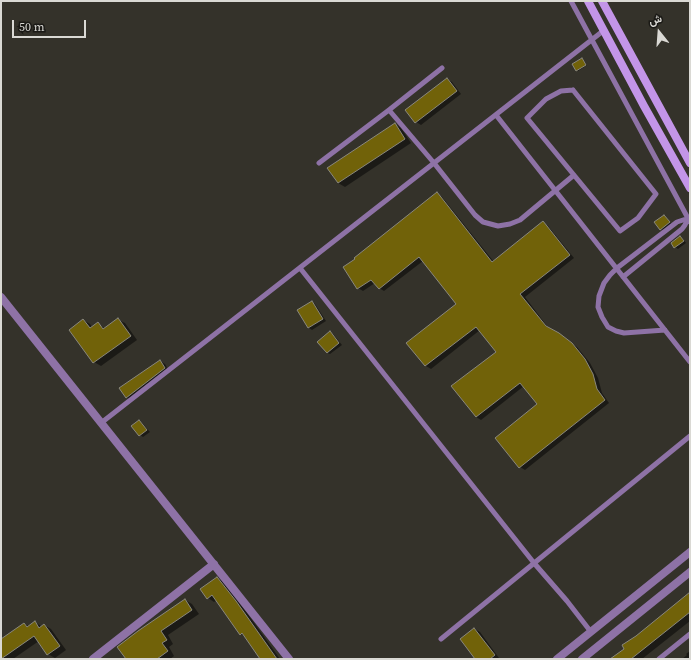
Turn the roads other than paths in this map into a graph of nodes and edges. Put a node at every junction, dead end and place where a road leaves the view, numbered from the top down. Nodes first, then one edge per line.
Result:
1 (571, 1) edge
2 (588, 1) edge
3 (602, 1) edge
4 (614, 24) junction
5 (603, 31) junction
6 (592, 40) junction
7 (442, 68) dead end
8 (390, 110) junction
9 (496, 115) junction
10 (319, 163) dead end
11 (434, 163) junction
12 (690, 163) edge
13 (574, 175) junction
14 (690, 188) edge
15 (556, 191) junction
16 (689, 220) edge
17 (300, 268) junction
18 (617, 268) junction
19 (623, 276) junction
20 (1, 296) edge
21 (665, 330) junction
22 (690, 362) edge
23 (102, 423) junction
24 (690, 436) edge
25 (690, 552) edge
26 (534, 563) junction
27 (214, 564) junction
28 (690, 572) edge
29 (591, 632) junction
30 (690, 634) edge
31 (441, 639) dead end
32 (97, 658) edge
33 (289, 659) edge
34 (557, 659) edge
35 (582, 659) edge
36 (659, 659) edge

1 - 6 lane
2 - 5 main road
3 - 4 main road
4 - 5 main road
4 - 12 main road
5 - 6 lane
5 - 14 main road
6 - 9 lane
6 - 16 lane
7 - 8 lane
8 - 10 lane
8 - 11 lane
9 - 11 lane
9 - 15 lane
11 - 15 lane
11 - 17 lane
13 - 13 lane
13 - 15 lane
15 - 18 lane
16 - 18 lane
16 - 19 lane
17 - 23 lane
17 - 26 lane
18 - 19 lane
18 - 21 lane
19 - 21 lane
20 - 23 street
21 - 22 lane
23 - 27 street
24 - 26 lane
25 - 29 street
26 - 29 lane
26 - 31 lane
27 - 32 street
27 - 33 street
28 - 35 street
29 - 34 street
30 - 36 lane

